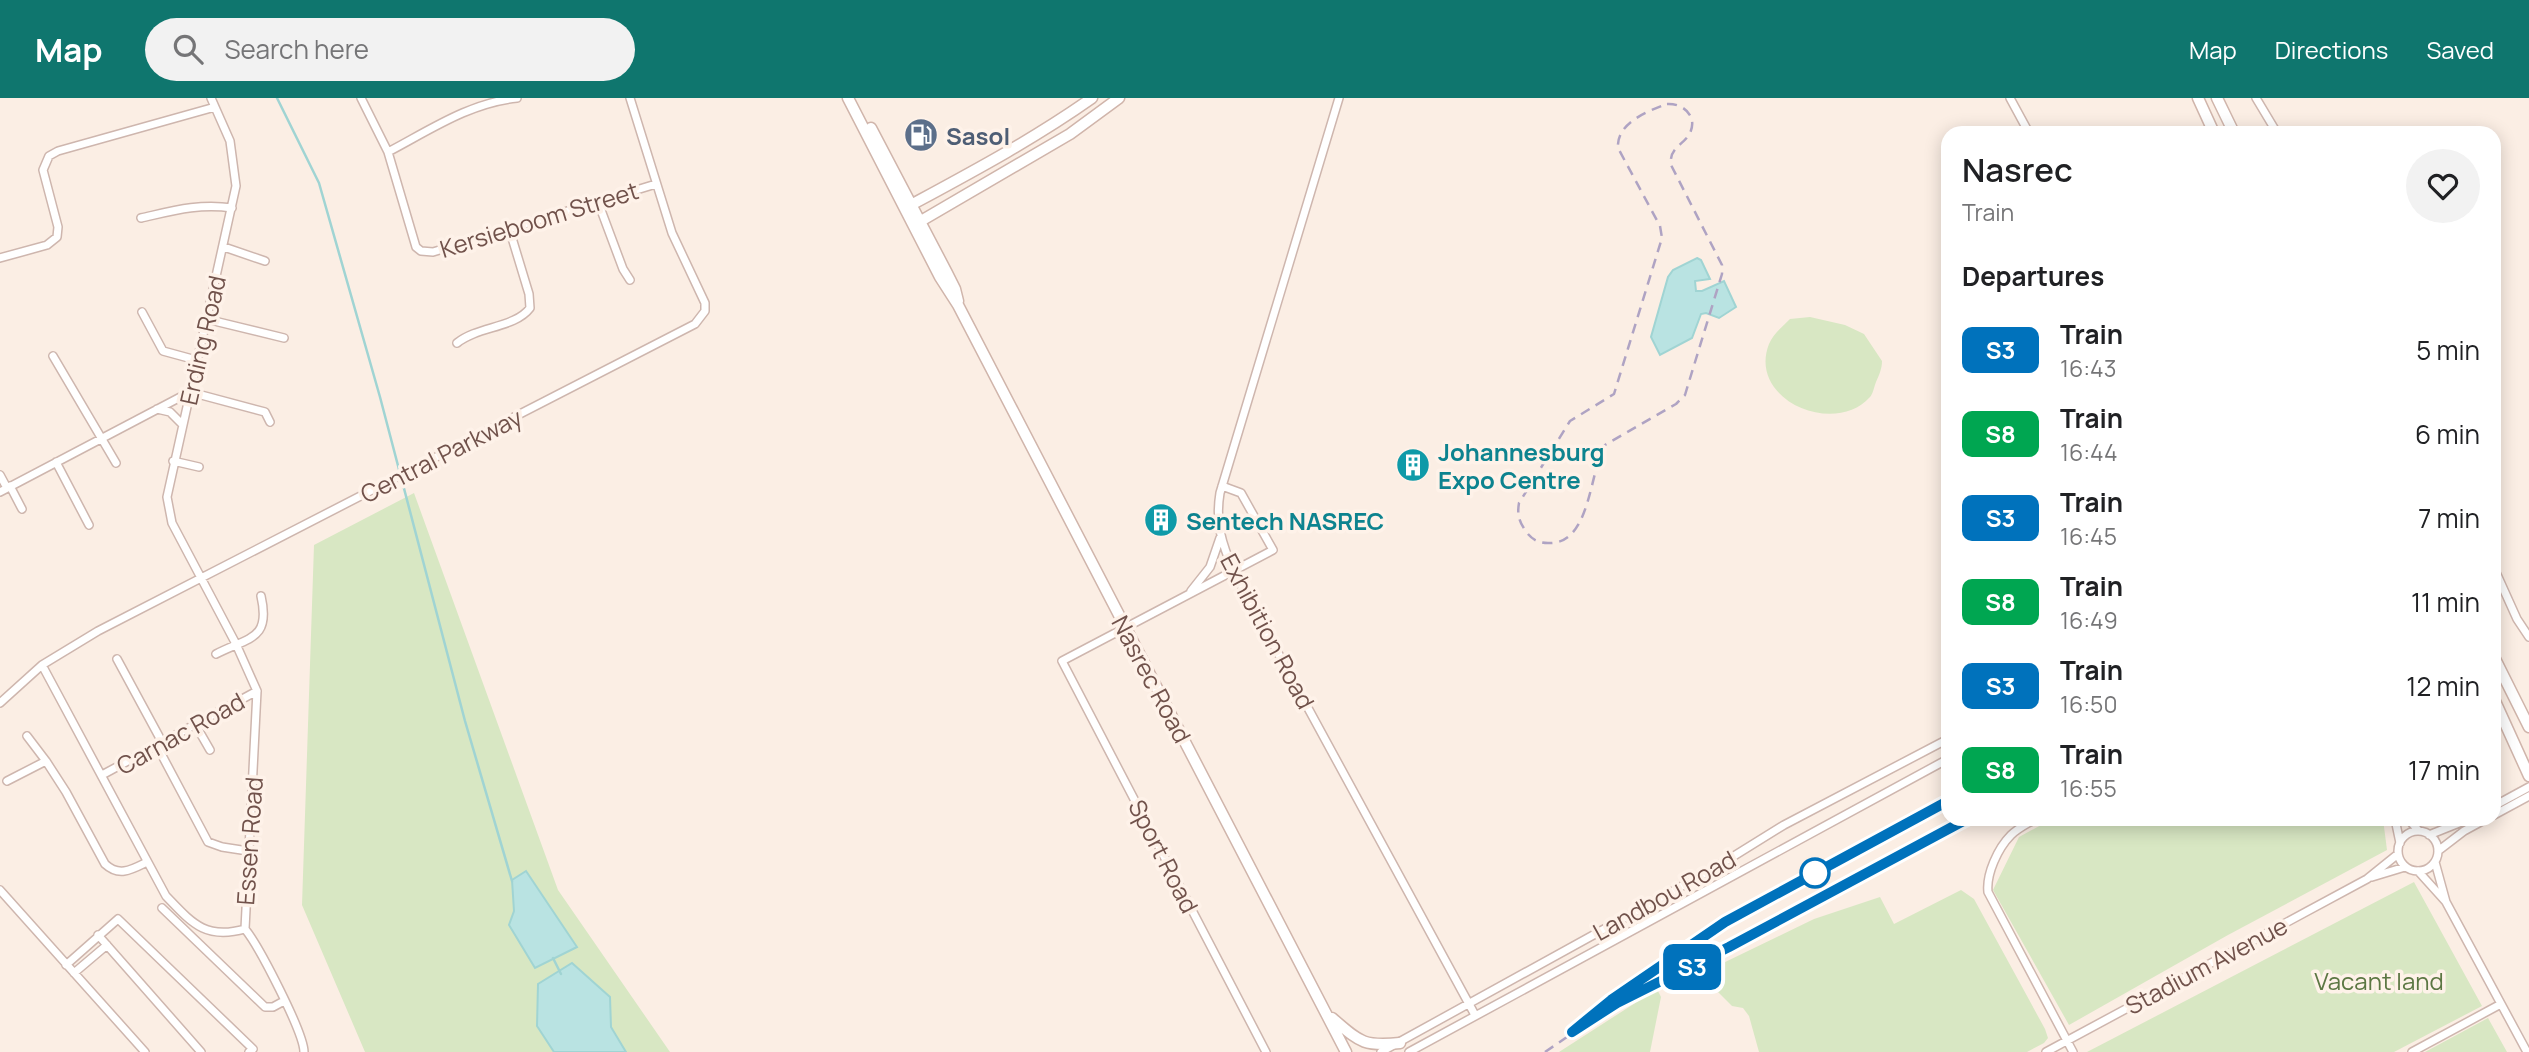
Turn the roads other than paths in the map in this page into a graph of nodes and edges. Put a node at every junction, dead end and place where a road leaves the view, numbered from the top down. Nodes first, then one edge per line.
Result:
1 (211, 98) edge
2 (361, 98) edge
3 (517, 98) edge
4 (630, 98) edge
5 (848, 98) edge
6 (855, 98) edge
7 (1093, 98) edge
8 (1119, 98) edge
9 (1339, 98) edge
10 (2010, 98) edge
11 (2198, 98) edge
12 (2217, 98) edge
13 (2256, 98) edge
14 (215, 107) junction
15 (2025, 126) edge
16 (2211, 126) edge
17 (2231, 126) edge
18 (2273, 126) edge
19 (388, 152) junction
20 (656, 184) junction
21 (598, 202) junction
22 (909, 207) junction
23 (232, 208) junction
24 (141, 218) dead end
25 (917, 223) junction
26 (509, 228) junction
27 (224, 247) junction
28 (0, 258) edge
29 (265, 261) dead end
30 (630, 280) dead end
31 (142, 312) dead end
32 (206, 319) junction
33 (284, 338) dead end
34 (457, 343) dead end
35 (53, 356) dead end
36 (196, 360) junction
37 (190, 392) junction
38 (156, 409) junction
39 (270, 422) dead end
40 (182, 424) junction
41 (102, 438) junction
42 (173, 461) junction
43 (56, 463) junction
44 (116, 463) dead end
45 (199, 467) dead end
46 (0, 475) edge
47 (1222, 486) junction
48 (6, 489) edge
49 (22, 509) dead end
50 (89, 525) dead end
51 (1220, 538) junction
52 (1234, 572) junction
53 (202, 579) junction
54 (2501, 584) edge
55 (261, 596) dead end
56 (1183, 598) junction
57 (1125, 628) junction
58 (2529, 637) edge
59 (236, 644) junction
60 (216, 654) dead end
61 (117, 659) dead end
62 (42, 665) junction
63 (2501, 671) edge
64 (257, 691) junction
65 (0, 703) edge
66 (2501, 714) edge
67 (195, 724) junction
68 (2529, 727) edge
69 (27, 736) dead end
70 (1941, 743) edge
71 (159, 744) junction
72 (210, 750) dead end
73 (46, 761) junction
74 (1941, 763) edge
75 (102, 775) junction
76 (2529, 776) edge
77 (7, 782) dead end
78 (2529, 787) edge
79 (2529, 796) edge
80 (2501, 802) edge
81 (2501, 811) edge
82 (2023, 826) edge
83 (2396, 826) edge
84 (2414, 826) edge
85 (2452, 826) edge
86 (2473, 826) edge
87 (2419, 831) junction
88 (2429, 835) junction
89 (2400, 843) junction
90 (248, 851) junction
91 (2438, 851) junction
92 (2398, 853) junction
93 (147, 862) junction
94 (2435, 862) junction
95 (2405, 867) junction
96 (1713, 869) junction
97 (2418, 872) junction
98 (2367, 879) junction
99 (1723, 881) junction
100 (1685, 884) junction
101 (0, 890) edge
102 (1696, 895) junction
103 (2445, 902) junction
104 (162, 908) dead end
105 (245, 929) junction
106 (98, 935) junction
107 (107, 945) junction
108 (66, 965) junction
109 (74, 973) junction
110 (284, 1001) junction
111 (1469, 1003) junction
112 (2499, 1005) junction
113 (1329, 1015) junction
114 (1475, 1015) junction
115 (2067, 1040) junction
116 (1400, 1043) junction
117 (145, 1052) edge
118 (201, 1052) edge
119 (249, 1052) edge
120 (304, 1052) edge
121 (1266, 1052) edge
122 (1346, 1052) edge
123 (1381, 1052) edge
124 (1409, 1052) edge
125 (2046, 1052) edge
126 (2073, 1052) edge
127 (2412, 1052) edge
128 (2527, 1052) edge

1 - 14 street, Erding Road
2 - 19 street, Kersieboom Street
3 - 19 street
4 - 20 street, Central Parkway
5 - 22 main road, Nasrec Road
6 - 22 main road, Nasrec Road
7 - 22 main road
8 - 25 main road
9 - 47 street, Exhibition Road
10 - 15 street
11 - 16 main road
12 - 17 main road
13 - 18 street
14 - 23 street, Erding Road
14 - 28 street
19 - 26 street, Kersieboom Street
20 - 21 street, Kersieboom Street
20 - 53 street, Central Parkway
21 - 26 street, Kersieboom Street
21 - 30 street
22 - 25 main road, Nasrec Road
23 - 24 street
23 - 27 street, Erding Road
25 - 57 main road, Nasrec Road
26 - 34 street
27 - 29 street
27 - 32 street, Erding Road
31 - 36 street
32 - 33 street
32 - 36 street, Erding Road
35 - 41 street
36 - 37 street, Erding Road
37 - 38 street
37 - 39 street
37 - 40 street, Erding Road
38 - 40 street
38 - 41 street
40 - 42 street, Erding Road
41 - 43 street
41 - 44 street
42 - 45 street
42 - 53 street, Erding Road
43 - 48 street
43 - 50 street
46 - 48 street
47 - 51 street, Exhibition Road
47 - 52 street
48 - 49 street
51 - 52 street, Exhibition Road
51 - 56 street
52 - 56 street
52 - 111 street, Exhibition Road
53 - 59 street, Essen Road
53 - 62 street, Central Parkway
54 - 58 street
55 - 59 street
56 - 57 street
57 - 113 main road, Nasrec Road
57 - 121 street, Sport Road
59 - 60 street
59 - 64 street, Essen Road
61 - 71 street
62 - 65 street, Central Parkway
62 - 75 street, Essen Road
63 - 68 main road
64 - 67 street, Carnac Road
64 - 90 street, Essen Road
66 - 76 main road
67 - 71 street, Carnac Road
67 - 72 street
69 - 73 street
70 - 96 street, Landbou Road
71 - 75 street, Carnac Road
71 - 90 street
73 - 77 street
73 - 93 street
74 - 99 street, Landbou Road
75 - 93 street, Essen Road
78 - 80 street
79 - 81 street
82 - 115 street
83 - 89 street
84 - 87 street
85 - 88 street
86 - 91 street
87 - 88 street
87 - 89 street
88 - 91 street
89 - 92 street
90 - 105 street, Essen Road
91 - 94 street
92 - 95 street
92 - 98 street, Stadium Avenue
93 - 105 street, Essen Road
94 - 97 street
94 - 103 street
95 - 97 street
95 - 98 street, Stadium Avenue
96 - 99 street
96 - 100 street, Landbou Road
97 - 103 street
98 - 115 street, Stadium Avenue
99 - 102 street, Landbou Road
100 - 102 street
100 - 111 street, Landbou Road
101 - 108 street
102 - 114 street, Landbou Road
103 - 112 street
104 - 110 street
105 - 110 street
106 - 107 street
106 - 108 street
106 - 119 street
107 - 109 street
107 - 118 street
108 - 109 street
109 - 117 street
110 - 120 street
111 - 114 street, Exhibition Road
111 - 116 street, Landbou Road
112 - 127 street
112 - 128 street
113 - 116 main road
113 - 122 main road, Nasrec Road
114 - 124 street, Landbou Road
115 - 125 street, Stadium Avenue
115 - 126 street
116 - 123 street, Landbou Road

